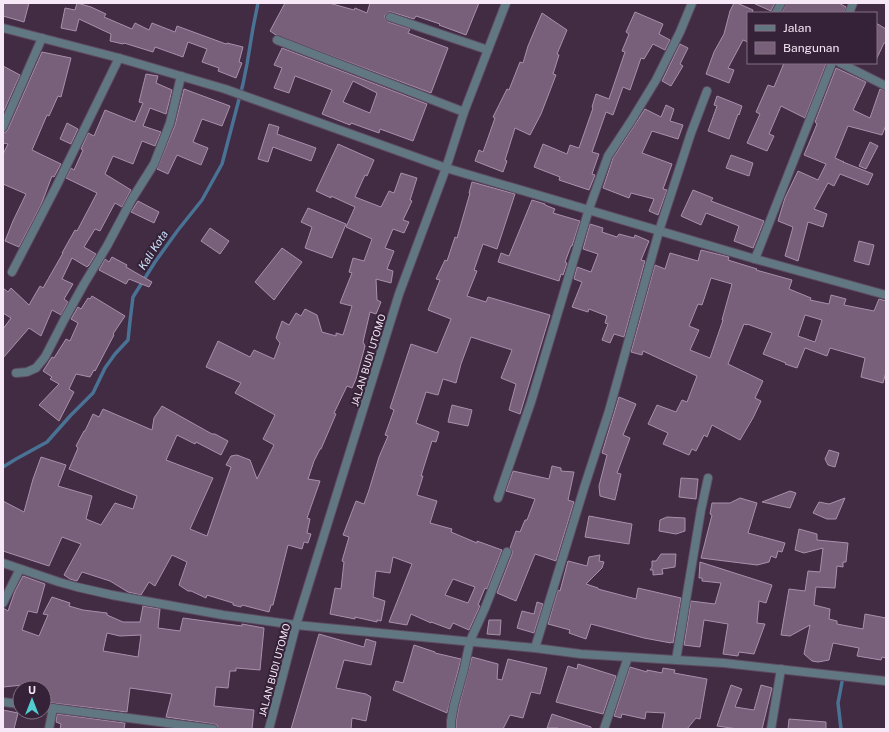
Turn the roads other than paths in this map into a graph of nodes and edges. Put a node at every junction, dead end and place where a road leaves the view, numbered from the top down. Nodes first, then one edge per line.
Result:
1 (506, 3) edge
2 (692, 3) edge
3 (781, 3) edge
4 (776, 12) edge
5 (390, 17) dead end
6 (3, 28) edge
7 (42, 38) junction
8 (277, 40) dead end
9 (488, 50) junction
10 (119, 58) junction
11 (832, 64) edge
12 (842, 64) edge
13 (181, 76) junction
14 (886, 86) edge
15 (708, 91) dead end
16 (464, 112) junction
17 (3, 127) edge
18 (446, 168) junction
19 (589, 209) junction
20 (659, 231) junction
21 (755, 259) junction
22 (12, 272) dead end
23 (886, 295) edge
24 (16, 373) dead end
25 (708, 478) dead end
26 (498, 498) dead end
27 (507, 552) dead end
28 (3, 563) edge
29 (20, 569) junction
30 (3, 602) edge
31 (296, 624) junction
32 (470, 641) junction
33 (535, 648) junction
34 (628, 657) junction
35 (676, 660) junction
36 (781, 669) junction
37 (886, 681) edge
38 (53, 708) joint
39 (49, 729) edge
40 (213, 729) edge
41 (268, 729) edge
42 (451, 729) edge
43 (604, 729) edge
44 (771, 729) edge

1 - 9 street, JALAN BUDI UTOMO
2 - 19 street
3 - 4 street
5 - 9 street
6 - 7 street
7 - 10 street
7 - 17 street
8 - 16 street
9 - 16 street, JALAN BUDI UTOMO
10 - 13 street
10 - 22 street
11 - 21 street
12 - 14 street
13 - 18 street
13 - 24 street
15 - 20 street
16 - 18 street, JALAN BUDI UTOMO
18 - 19 street
18 - 31 street, JALAN BUDI UTOMO
19 - 20 street
19 - 26 street
20 - 21 street
20 - 33 street
21 - 23 street
25 - 35 street
27 - 32 street
28 - 29 street
29 - 30 street
29 - 31 street
31 - 32 street
31 - 41 street, JALAN BUDI UTOMO
32 - 33 street
32 - 42 street
33 - 34 street
34 - 35 street
34 - 43 street
35 - 36 street
36 - 37 street
36 - 44 street
38 - 39 street
38 - 40 street

